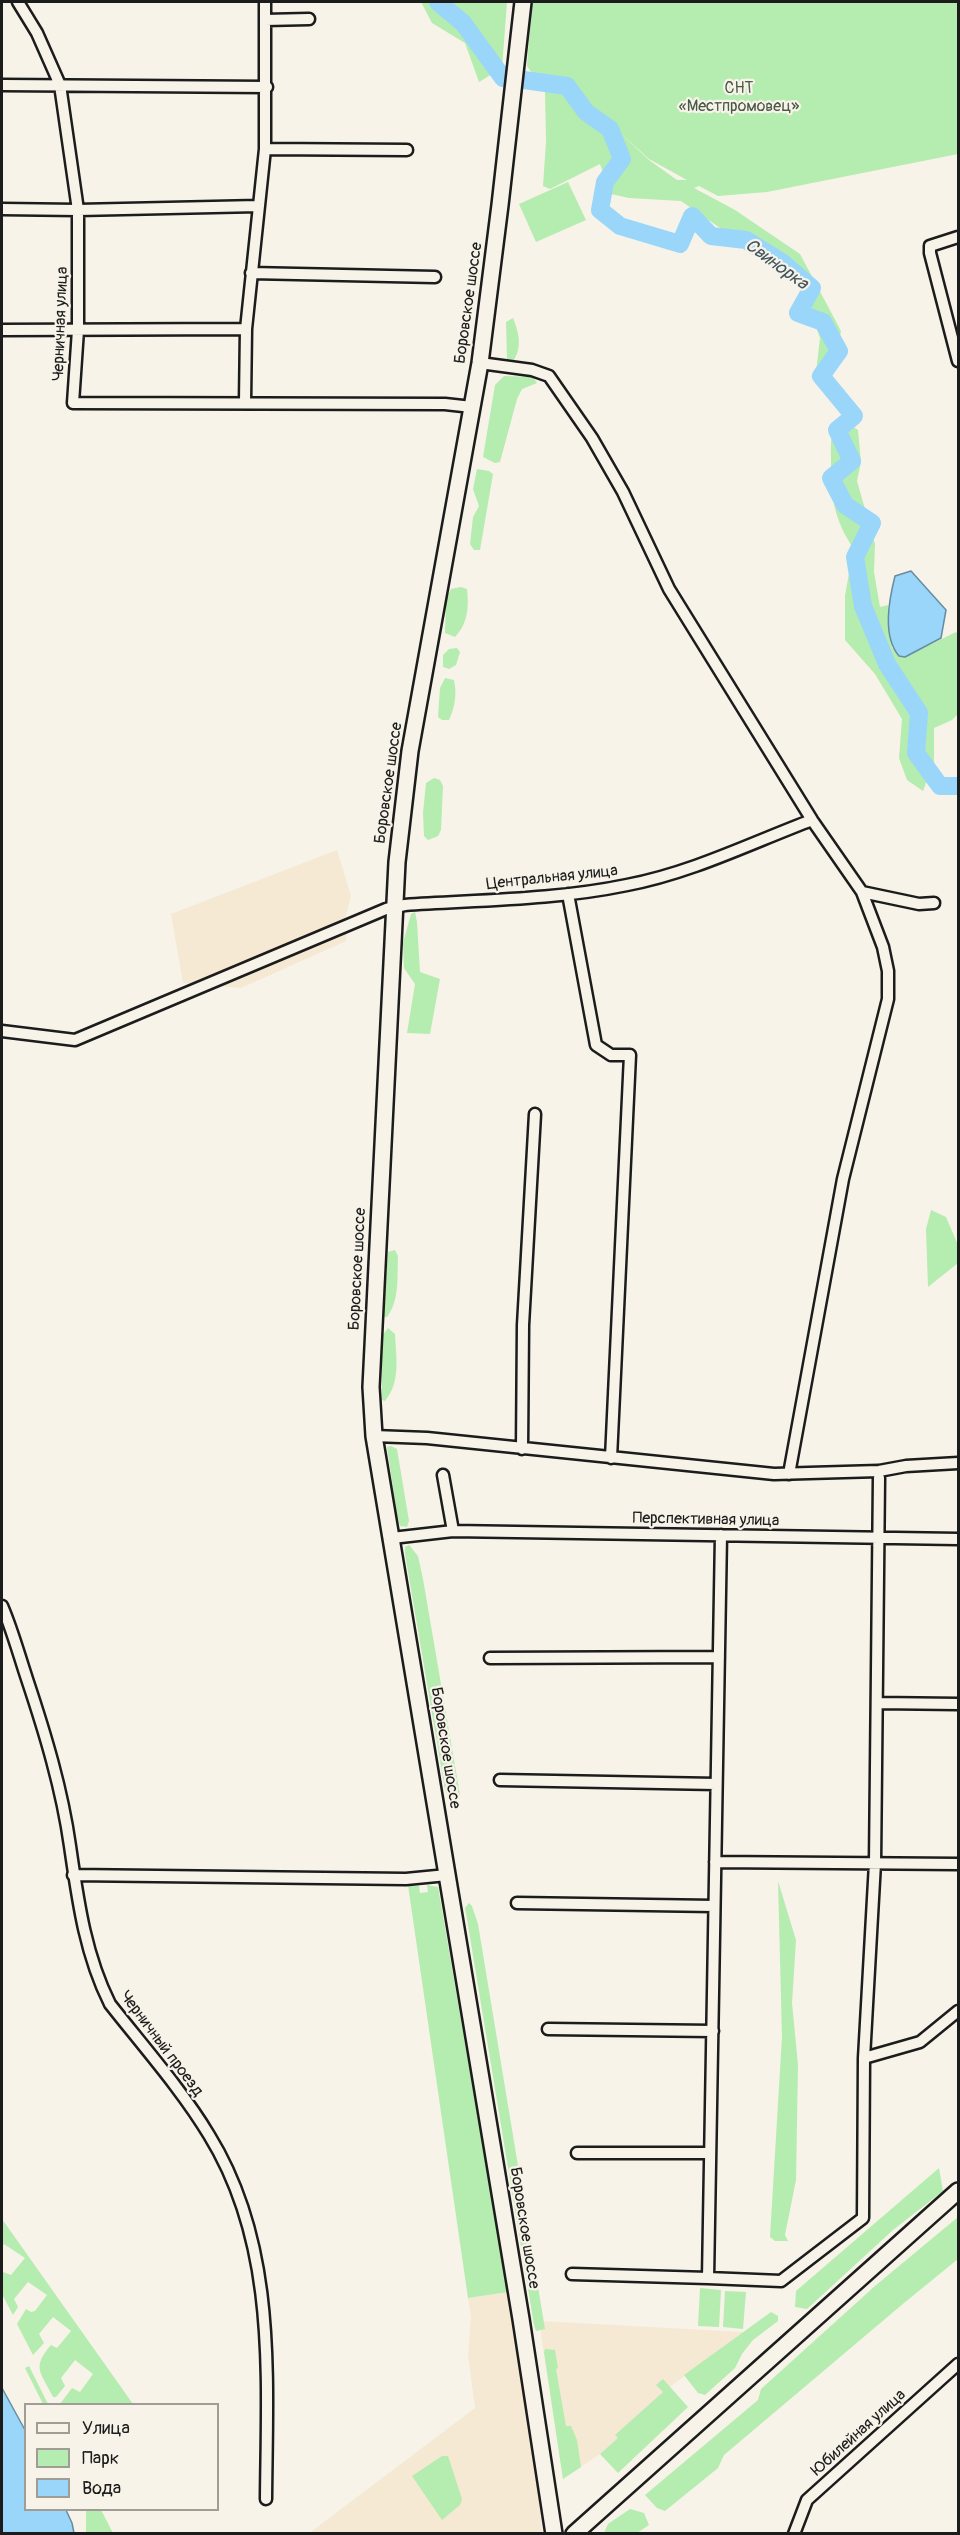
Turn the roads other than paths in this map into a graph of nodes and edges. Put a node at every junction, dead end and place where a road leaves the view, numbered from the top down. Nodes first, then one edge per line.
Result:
1 (18, 2) edge
2 (265, 2) edge
3 (523, 2) edge
4 (309, 18) dead end
5 (265, 20) junction
6 (2, 85) edge
7 (60, 85) junction
8 (267, 87) junction
9 (265, 149) junction
10 (407, 150) dead end
11 (258, 206) junction
12 (2, 209) edge
13 (78, 210) junction
14 (958, 237) edge
15 (251, 273) junction
16 (435, 277) dead end
17 (246, 329) junction
18 (2, 330) edge
19 (78, 330) junction
20 (958, 361) edge
21 (480, 363) junction
22 (245, 402) junction
23 (472, 407) junction
24 (812, 820) junction
25 (862, 892) junction
26 (568, 894) junction
27 (934, 903) dead end
28 (393, 908) junction
29 (2, 1031) edge
30 (535, 1114) dead end
31 (374, 1436) junction
32 (522, 1449) junction
33 (611, 1458) junction
34 (958, 1462) edge
35 (789, 1474) junction
36 (442, 1475) dead end
37 (879, 1478) dead end
38 (453, 1531) junction
39 (721, 1535) junction
40 (392, 1538) junction
41 (878, 1538) junction
42 (958, 1539) edge
43 (2, 1606) edge
44 (718, 1657) junction
45 (490, 1658) dead end
46 (878, 1703) junction
47 (958, 1704) edge
48 (500, 1780) dead end
49 (716, 1784) junction
50 (715, 1862) junction
51 (875, 1863) junction
52 (958, 1864) edge
53 (73, 1875) junction
54 (447, 1875) junction
55 (517, 1903) dead end
56 (714, 1906) junction
57 (958, 2011) edge
58 (548, 2029) dead end
59 (713, 2031) junction
60 (864, 2058) junction
61 (577, 2153) dead end
62 (710, 2153) junction
63 (958, 2191) edge
64 (572, 2274) dead end
65 (708, 2278) junction
66 (958, 2364) edge
67 (266, 2499) dead end
68 (554, 2534) edge
69 (574, 2534) edge
70 (794, 2534) edge

1 - 7 street, Черничная улица
2 - 5 street
3 - 21 main road, Боровское шоссе
4 - 5 street
5 - 8 street
6 - 7 street
7 - 8 street
7 - 13 street, Черничная улица
8 - 9 street
9 - 10 street
9 - 11 street
11 - 13 street
11 - 15 street
12 - 13 street
13 - 19 street, Черничная улица
14 - 20 street
15 - 16 street
15 - 17 street
17 - 19 street
17 - 22 street
18 - 19 street
19 - 22 street, Черничная улица
21 - 23 main road, Боровское шоссе
21 - 24 street
22 - 23 street, Черничная улица
23 - 28 main road, Боровское шоссе
24 - 25 street
24 - 26 street, Центральная улица
25 - 27 street
25 - 35 street
26 - 28 street, Центральная улица
26 - 33 street
28 - 29 street, Центральная улица
28 - 31 main road, Боровское шоссе
30 - 32 street
31 - 32 street
31 - 40 main road, Боровское шоссе
32 - 33 street
33 - 35 street
34 - 35 street
36 - 38 street
37 - 41 street
38 - 39 street, Перспективная улица
38 - 40 street, Перспективная улица
39 - 41 street, Перспективная улица
39 - 44 street
40 - 54 main road, Боровское шоссе
41 - 42 street, Перспективная улица
41 - 46 street
43 - 53 street, Черничный проезд
44 - 45 street
44 - 49 street
46 - 47 street
46 - 51 street
48 - 49 street
49 - 50 street
50 - 51 street
50 - 56 street
51 - 52 street
51 - 60 street
53 - 54 street
53 - 67 street, Черничный проезд
54 - 68 main road, Боровское шоссе
55 - 56 street
56 - 59 street
57 - 60 street
58 - 59 street
59 - 62 street
60 - 65 street
61 - 62 street
62 - 65 street
63 - 69 main road
64 - 65 street
66 - 70 street, Юбилейная улица

